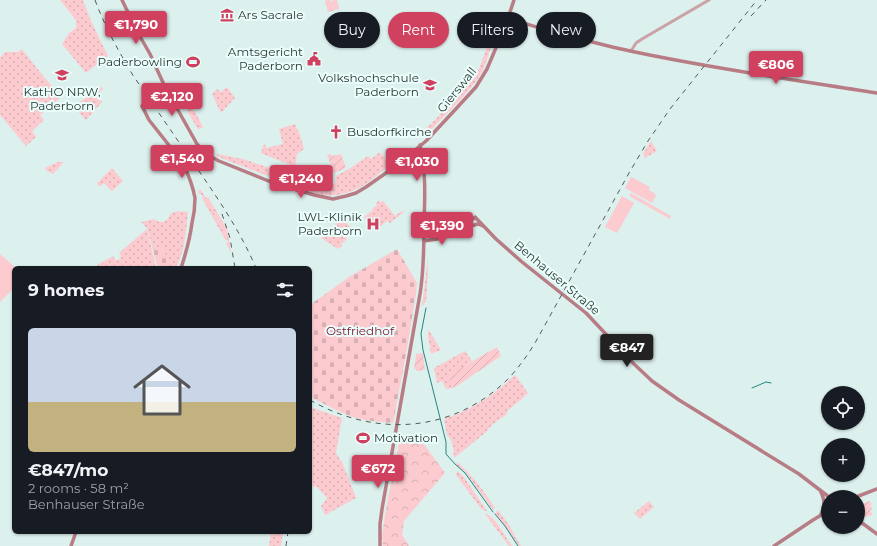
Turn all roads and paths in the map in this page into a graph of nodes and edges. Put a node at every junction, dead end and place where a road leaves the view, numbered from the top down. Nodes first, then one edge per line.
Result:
1 (122, 0) edge
2 (514, 0) edge
3 (709, 0) edge
4 (510, 12) edge
5 (528, 25) edge
6 (496, 48) edge
7 (631, 51) junction
8 (167, 91) junction
9 (877, 93) edge
10 (420, 145) junction
11 (408, 155) junction
12 (424, 164) junction
13 (484, 226) junction
14 (463, 228) junction
15 (424, 241) junction
16 (182, 266) edge
17 (877, 489) edge
18 (821, 491) edge
19 (865, 494) edge
20 (820, 515) edge
21 (865, 525) edge
22 (75, 534) edge
23 (877, 534) edge
24 (71, 546) edge
25 (380, 546) edge
26 (774, 546) edge

1 - 8 main road, Gierswall
2 - 4 main road, Gierswall
3 - 7 street
5 - 7 main road
6 - 10 main road, Gierswall
7 - 9 main road
8 - 11 main road, Gierswall
8 - 16 main road, bridge
10 - 11 main road, Gierswall
10 - 12 main road
11 - 12 main road
12 - 15 main road
13 - 14 main road
13 - 14 main road
13 - 18 main road, Benhauser Straße
14 - 15 main road
15 - 25 main road
17 - 19 main road
20 - 26 main road
21 - 23 main road
22 - 24 main road

